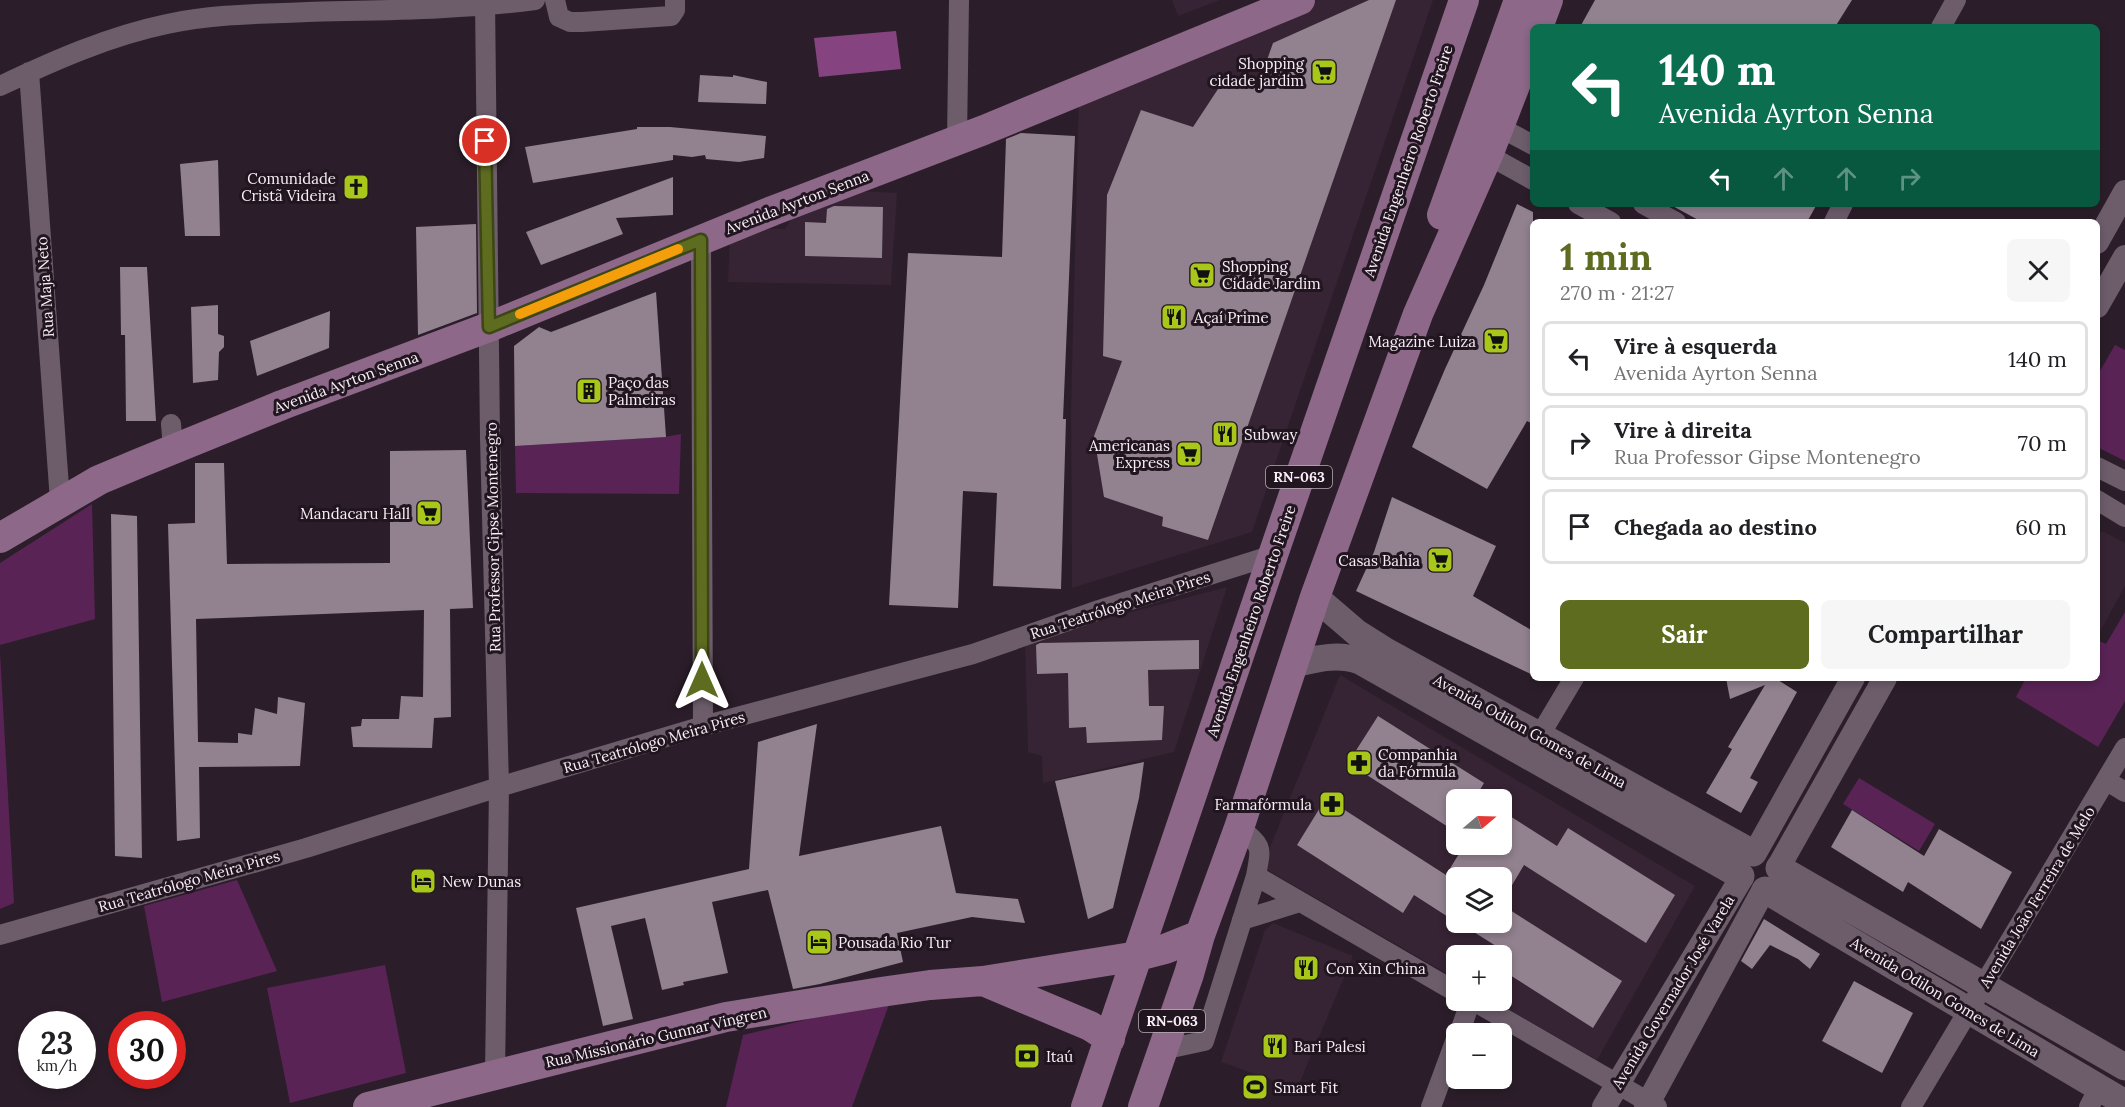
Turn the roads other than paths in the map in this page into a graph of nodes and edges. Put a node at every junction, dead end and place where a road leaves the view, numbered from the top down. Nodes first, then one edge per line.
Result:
1 (535, 0) edge
2 (555, 0) edge
3 (675, 0) edge
4 (959, 0) edge
5 (1300, 0) edge
6 (1464, 0) edge
7 (1519, 0) edge
8 (1548, 0) edge
9 (1956, 0) edge
10 (485, 3) edge
11 (1539, 24) edge
12 (1943, 24) edge
13 (1530, 47) edge
14 (29, 72) junction
15 (0, 86) edge
16 (1499, 128) junction
17 (957, 140) junction
18 (1530, 144) edge
19 (1488, 155) junction
20 (1530, 178) edge
21 (2125, 192) edge
22 (1584, 207) edge
23 (1644, 211) edge
24 (1606, 219) edge
25 (1667, 219) edge
26 (2100, 237) edge
27 (701, 240) junction
28 (2125, 256) edge
29 (2100, 301) edge
30 (1418, 314) junction
31 (489, 327) junction
32 (2100, 468) edge
33 (2125, 481) edge
34 (60, 501) junction
35 (2100, 503) edge
36 (2125, 517) edge
37 (0, 538) edge
38 (1273, 555) junction
39 (1315, 597) junction
40 (1294, 664) junction
41 (1572, 681) edge
42 (1852, 681) edge
43 (1883, 681) edge
44 (702, 726) junction
45 (1540, 735) junction
46 (2125, 748) edge
47 (2107, 781) junction
48 (499, 787) junction
49 (2125, 792) edge
50 (1239, 828) junction
51 (1760, 872) junction
52 (1256, 876) junction
53 (1300, 902) junction
54 (1242, 920) junction
55 (0, 935) edge
56 (1200, 935) junction
57 (1138, 956) junction
58 (983, 981) junction
59 (1446, 986) edge
60 (1983, 986) junction
61 (1968, 1010) junction
62 (1490, 1011) edge
63 (1110, 1039) junction
64 (1162, 1050) junction
65 (1446, 1066) edge
66 (2125, 1067) edge
67 (495, 1074) junction
68 (1618, 1084) junction
69 (2094, 1098) edge
70 (427, 1100) edge
71 (2125, 1103) edge
72 (1651, 1105) edge
73 (368, 1107) edge
74 (1086, 1107) edge
75 (1143, 1107) edge
76 (1431, 1107) edge
77 (1604, 1107) edge
78 (1911, 1107) edge

1 - 10 street
2 - 3 street
4 - 17 street
5 - 17 main road, Avenida Ayrton Senna
6 - 38 main road, Avenida Engenheiro Roberto Freire / RN-063
7 - 30 main road
8 - 11 main road
9 - 12 street
10 - 14 street
10 - 31 street, Rua Professor Gipse Montenegro
13 - 16 main road, RN-063
14 - 15 street
14 - 34 street, Rua Maja Neto
16 - 18 street
16 - 19 main road, RN-063
17 - 27 main road, Avenida Ayrton Senna
19 - 20 street
19 - 30 main road, RN-063
21 - 26 street
22 - 24 street
23 - 25 street
27 - 31 main road, Avenida Ayrton Senna
27 - 44 street
28 - 29 street
30 - 39 main road, RN-063
31 - 34 main road, Avenida Ayrton Senna
31 - 48 street, Rua Professor Gipse Montenegro
32 - 33 street
34 - 37 main road, Avenida Ayrton Senna
35 - 36 street
38 - 44 street, Rua Teatrólogo Meira Pires
38 - 57 main road, Avenida Engenheiro Roberto Freire / RN-063
39 - 40 main road, RN-063
39 - 45 main road, Avenida Odilon Gomes de Lima
40 - 50 main road, RN-063
40 - 51 main road, Avenida Odilon Gomes de Lima
41 - 45 street
42 - 51 street, Avenida Governador José Varela
43 - 51 street, Avenida Governador José Varela
44 - 48 street, Rua Teatrólogo Meira Pires
45 - 51 main road, Avenida Odilon Gomes de Lima
46 - 47 street, Avenida João Ferreira de Melo
47 - 49 street
47 - 60 street, Avenida João Ferreira de Melo
48 - 55 street, Rua Teatrólogo Meira Pires
48 - 67 street, Rua Professor Gipse Montenegro
50 - 52 street
50 - 56 main road, RN-063
51 - 60 main road, Avenida Odilon Gomes de Lima
51 - 61 main road, Avenida Odilon Gomes de Lima
51 - 68 street, Avenida Governador José Varela
51 - 72 street, Avenida Governador José Varela
52 - 53 street
52 - 54 street
53 - 54 street
53 - 59 street
54 - 64 street
56 - 57 main road, Rua Missionário Gunnar Vingren
56 - 64 main road, RN-063
57 - 58 main road, Rua Missionário Gunnar Vingren
57 - 63 main road, Avenida Engenheiro Roberto Freire / RN-063
58 - 63 main road, Rua Missionário Gunnar Vingren
58 - 67 main road, Rua Missionário Gunnar Vingren
60 - 61 street, Avenida João Ferreira de Melo
60 - 66 main road, Avenida Odilon Gomes de Lima
61 - 69 main road, Avenida Odilon Gomes de Lima
61 - 78 street, Avenida João Ferreira de Melo
62 - 68 street
63 - 74 main road, Avenida Engenheiro Roberto Freire / RN-063
64 - 75 main road, RN-063
65 - 76 street
67 - 70 main road, Rua Missionário Gunnar Vingren
68 - 72 street
68 - 77 street, Avenida Governador José Varela
69 - 71 main road, Avenida Odilon Gomes de Lima
70 - 73 main road, Rua Missionário Gunnar Vingren

